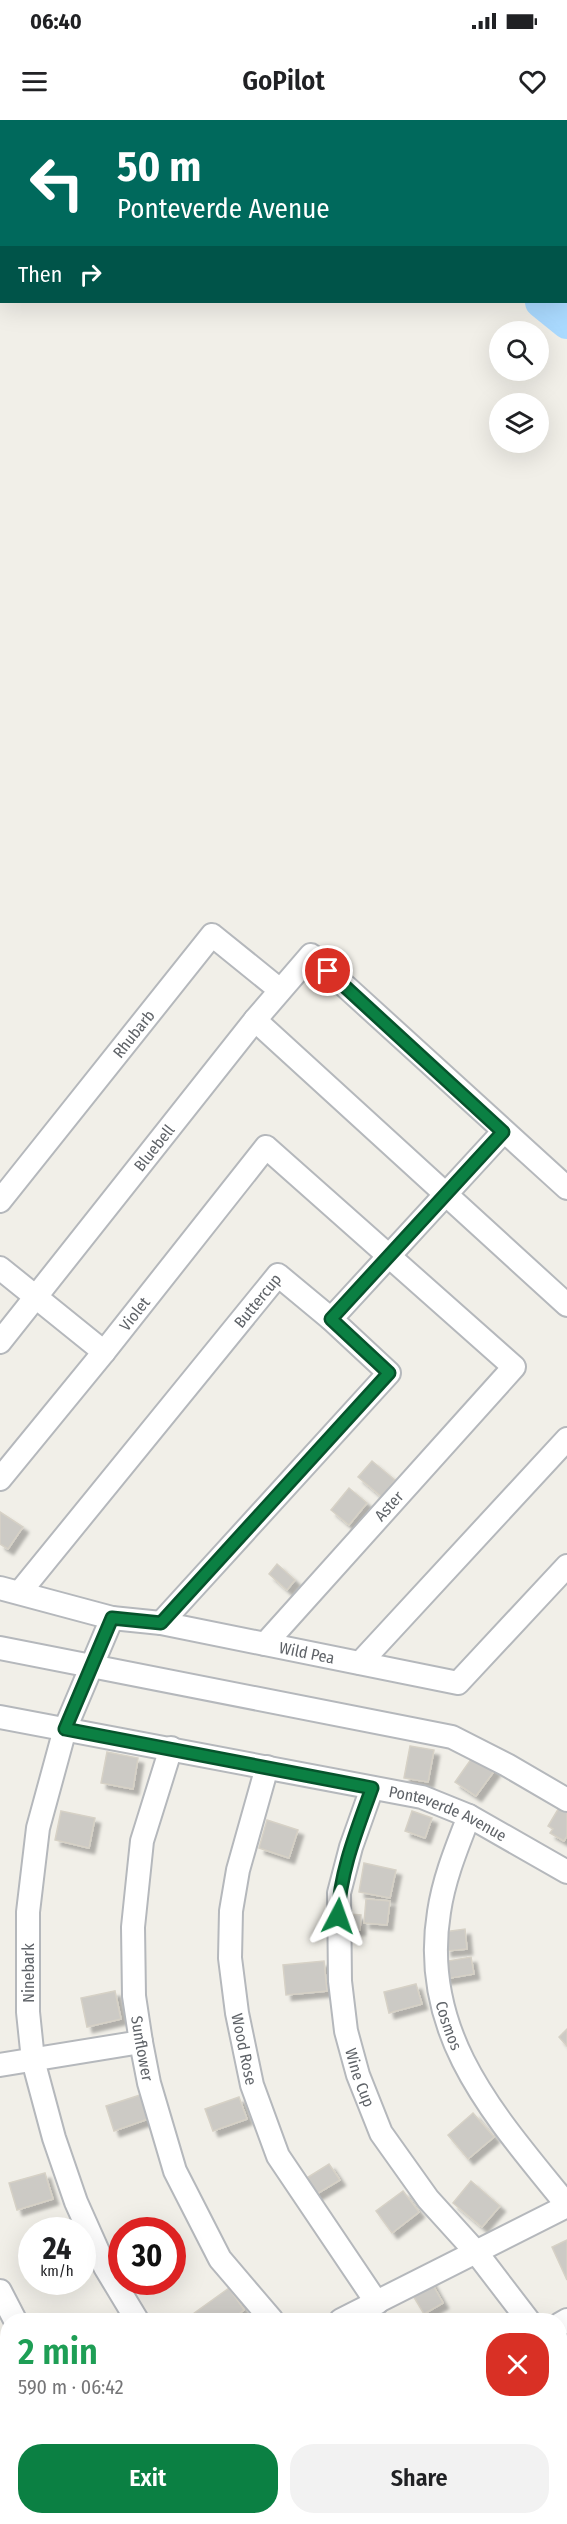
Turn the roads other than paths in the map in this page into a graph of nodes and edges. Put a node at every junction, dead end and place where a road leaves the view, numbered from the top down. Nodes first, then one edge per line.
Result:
1 (280, 990) junction
2 (255, 1020) junction
3 (503, 1132) junction
4 (567, 1188) edge
5 (446, 1194) junction
6 (0, 1201) edge
7 (389, 1255) junction
8 (0, 1269) edge
9 (36, 1297) junction
10 (567, 1305) edge
11 (331, 1319) junction
12 (0, 1342) edge
13 (104, 1352) junction
14 (567, 1439) edge
15 (0, 1479) edge
16 (567, 1566) edge
17 (10, 1590) edge
18 (112, 1618) junction
19 (161, 1623) junction
20 (265, 1644) junction
21 (0, 1648) edge
22 (360, 1663) junction
23 (90, 1666) junction
24 (0, 1717) edge
25 (65, 1729) junction
26 (171, 1749) junction
27 (267, 1767) junction
28 (372, 1788) junction
29 (567, 1800) edge
30 (469, 1816) junction
31 (567, 1872) edge
32 (141, 2042) junction
33 (33, 2060) junction
34 (0, 2065) edge
35 (567, 2206) edge
36 (476, 2252) junction
37 (0, 2291) edge
38 (376, 2303) junction
39 (11, 2313) edge
40 (132, 2313) edge
41 (266, 2313) edge
42 (355, 2313) edge
43 (523, 2313) edge

1 - 2 street, Bluebell
1 - 3 street, Bluebell
1 - 6 street, Rhubarb
2 - 5 street
2 - 9 street, Bluebell
3 - 4 street
3 - 5 street
5 - 7 street
5 - 10 street
7 - 11 street
7 - 13 street, Violet
7 - 20 street, Aster
8 - 9 street
9 - 12 street, Bluebell
9 - 13 street
11 - 17 street, Buttercup
11 - 19 street, Buttercup
13 - 15 street, Violet
14 - 22 street
16 - 22 street, Wild Pea
17 - 18 street, Wild Pea
18 - 19 street, Wild Pea
18 - 23 street, Ninebark
19 - 20 street, Wild Pea
20 - 22 street, Wild Pea
21 - 23 street
23 - 25 street, Ninebark
23 - 29 street
24 - 25 street, Ponteverde Avenue
25 - 26 street, Ponteverde Avenue
25 - 33 street, Ninebark
26 - 27 street, Ponteverde Avenue
26 - 32 street, Sunflower
27 - 28 street, Ponteverde Avenue
27 - 38 street, Wood Rose
28 - 30 street, Ponteverde Avenue
28 - 36 street, Wine Cup
30 - 31 street, Ponteverde Avenue
30 - 35 street, Cosmos
32 - 33 street
32 - 41 street, Sunflower
33 - 34 street
33 - 40 street, Ninebark
35 - 36 street
36 - 38 street
36 - 43 street, Wine Cup
37 - 39 street
38 - 42 street

